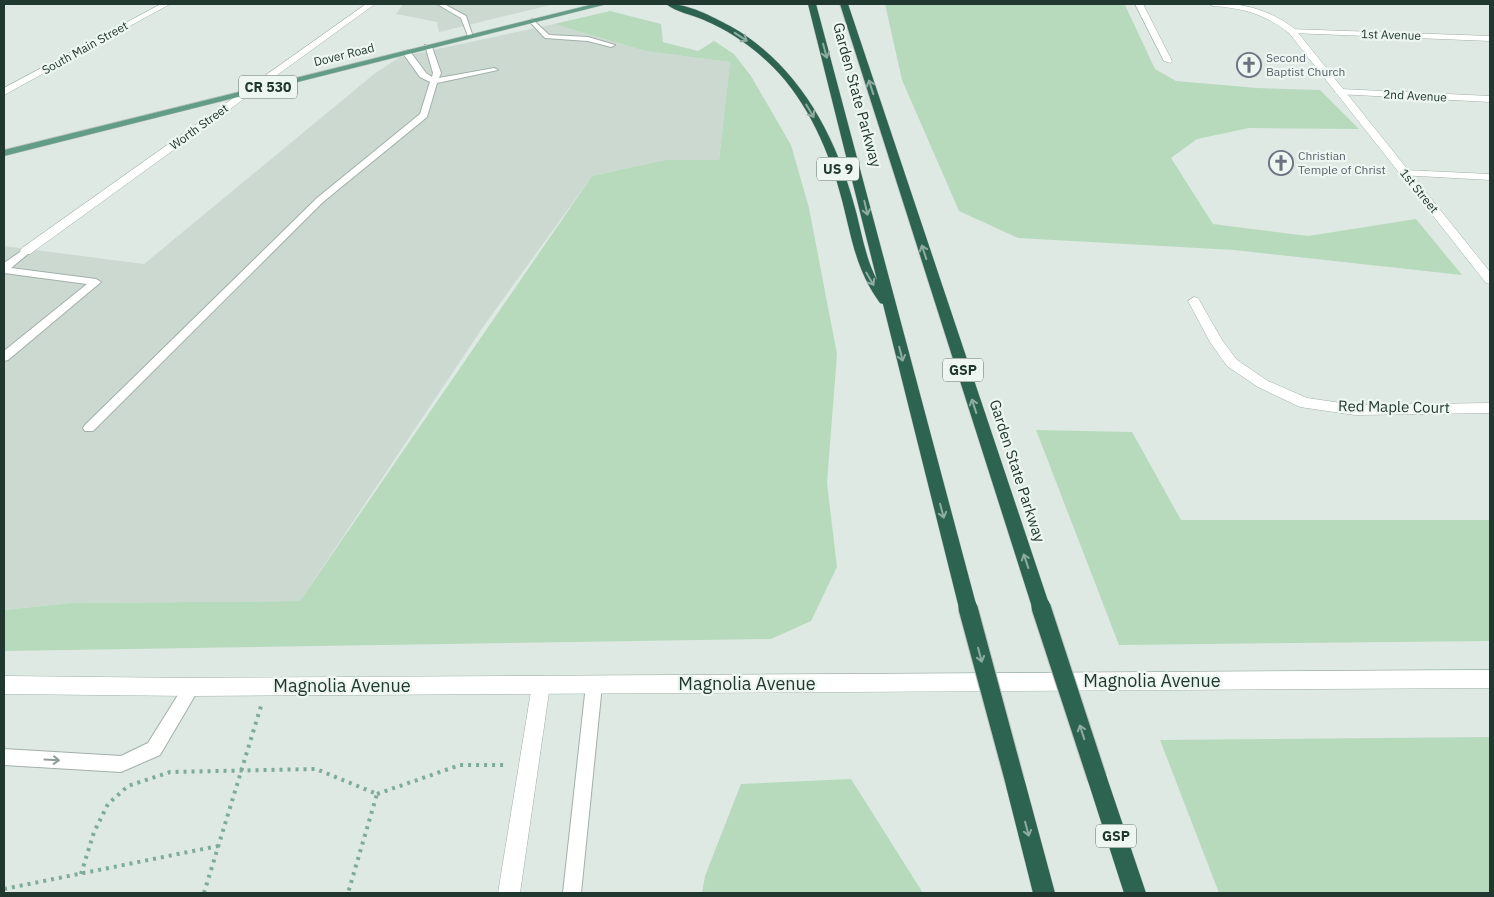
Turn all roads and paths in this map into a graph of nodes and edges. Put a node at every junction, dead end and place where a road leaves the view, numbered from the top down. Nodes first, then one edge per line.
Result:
1 (166, 4) edge
2 (372, 4) edge
3 (440, 4) edge
4 (457, 4) edge
5 (603, 4) edge
6 (670, 4) edge
7 (812, 4) edge
8 (844, 4) edge
9 (1139, 4) edge
10 (1214, 4) edge
11 (450, 10) junction
12 (532, 22) junction
13 (1292, 31) junction
14 (471, 36) junction
15 (1490, 39) edge
16 (611, 46) dead end
17 (428, 47) junction
18 (406, 52) junction
19 (1168, 61) dead end
20 (494, 70) dead end
21 (434, 81) junction
22 (4, 92) edge
23 (249, 92) junction
24 (1340, 92) junction
25 (1490, 99) edge
26 (4, 153) edge
27 (1404, 172) junction
28 (1490, 177) edge
29 (26, 251) joint
30 (4, 269) edge
31 (1490, 278) edge
32 (1194, 301) dead end
33 (889, 307) junction
34 (4, 357) edge
35 (1490, 408) edge
36 (89, 428) dead end
37 (1490, 679) edge
38 (4, 685) edge
39 (541, 685) junction
40 (594, 685) junction
41 (192, 687) junction
42 (267, 687) junction
43 (4, 757) edge
44 (528, 765) junction
45 (242, 770) junction
46 (377, 794) junction
47 (218, 846) junction
48 (81, 874) junction
49 (4, 889) edge
50 (204, 893) edge
51 (348, 893) edge
52 (509, 893) edge
53 (572, 893) edge
54 (1044, 893) edge
55 (1136, 893) edge

1 - 22 street, South Main Street
2 - 23 street, Worth Street
3 - 11 lane
4 - 11 lane
5 - 12 main road, Dover Road / CR 530
6 -> 33 highway, US 9
7 -> 33 highway, Garden State Parkway
55 -> 8 highway, Garden State Parkway / GSP, bridge
9 - 19 street
10 - 13 street, 1st Street
11 - 14 lane
12 - 14 main road, Dover Road / CR 530
12 - 16 lane
13 - 15 street, 1st Avenue
13 - 24 street, 1st Street
14 - 17 main road, Dover Road / CR 530
17 - 18 main road, Dover Road / CR 530
17 - 21 lane
18 - 21 lane
18 - 23 main road, Dover Road / CR 530
20 - 21 lane
21 - 36 lane
23 - 26 main road, Dover Road / CR 530
23 - 29 street, Worth Street
24 - 25 street, 2nd Avenue
24 - 27 street, 1st Street
27 - 28 street
27 - 31 street, 1st Street
29 - 30 lane
30 - 34 lane
32 - 35 street, Red Maple Court
33 -> 54 highway, Garden State Parkway, bridge
37 - 40 street, Magnolia Avenue
38 - 41 street, Magnolia Avenue
39 - 40 street, Magnolia Avenue
39 - 42 street, Magnolia Avenue
39 - 44 street
40 - 53 lane
41 - 42 street, Magnolia Avenue
43 -> 41 lane
42 - 45 path
44 - 46 path
44 - 52 street
45 - 46 path
45 - 47 path
45 - 48 path
46 - 51 path
47 - 48 path
47 - 50 path
48 - 49 path

